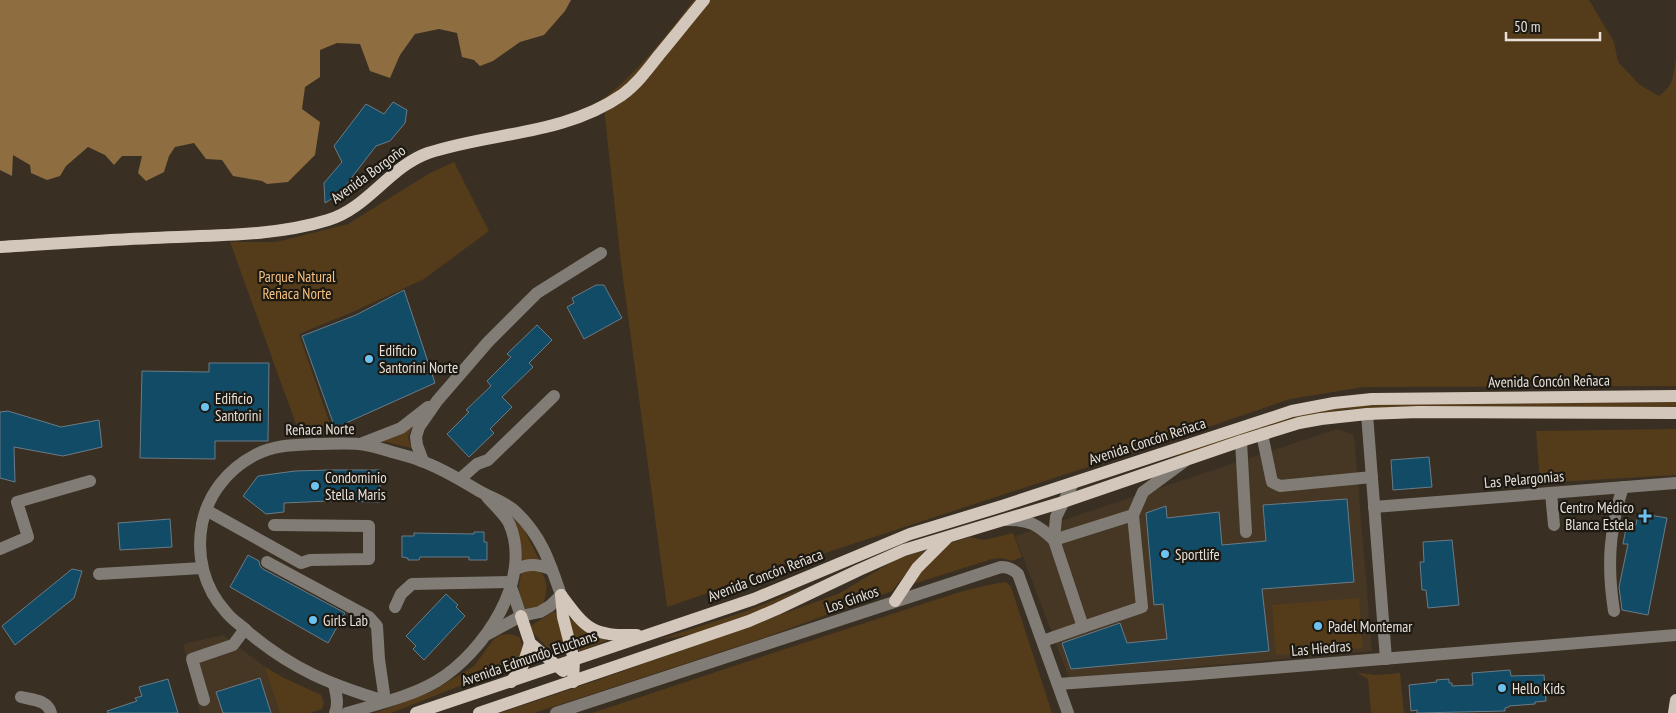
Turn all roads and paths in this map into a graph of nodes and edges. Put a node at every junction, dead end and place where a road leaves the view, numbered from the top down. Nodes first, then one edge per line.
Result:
1 (704, 0) edge
2 (0, 247) edge
3 (601, 253) dead end
4 (554, 396) dead end
5 (1676, 396) edge
6 (436, 401) junction
7 (1676, 413) edge
8 (1367, 414) junction
9 (1262, 434) junction
10 (1242, 440) junction
11 (360, 444) junction
12 (1188, 460) junction
13 (422, 461) junction
14 (1372, 477) junction
15 (460, 480) junction
16 (90, 481) dead end
17 (1073, 483) junction
18 (1676, 483) edge
19 (1623, 487) junction
20 (483, 493) junction
21 (1552, 493) junction
22 (1063, 502) junction
23 (1374, 508) junction
24 (206, 510) junction
25 (1133, 515) junction
26 (1006, 520) junction
27 (1554, 525) dead end
28 (274, 526) dead end
29 (1246, 532) dead end
30 (950, 535) junction
31 (1054, 540) junction
32 (0, 549) edge
33 (267, 562) dead end
34 (202, 568) junction
35 (516, 569) junction
36 (552, 570) junction
37 (99, 574) dead end
38 (512, 585) junction
39 (561, 594) junction
40 (895, 601) junction
41 (396, 607) dead end
42 (1614, 610) dead end
43 (521, 616) junction
44 (1083, 627) junction
45 (245, 629) junction
46 (488, 634) junction
47 (652, 634) junction
48 (1676, 635) edge
49 (1043, 641) junction
50 (530, 643) junction
51 (1386, 659) junction
52 (574, 660) junction
53 (558, 666) junction
54 (511, 682) junction
55 (573, 682) junction
56 (334, 684) junction
57 (1058, 684) junction
58 (21, 697) dead end
59 (204, 700) dead end
60 (1676, 700) edge
61 (385, 701) junction
62 (51, 713) edge
63 (335, 713) edge
64 (347, 713) edge
65 (416, 713) edge
66 (479, 713) edge
67 (556, 713) edge
68 (1068, 713) edge
69 (1674, 713) edge

1 - 2 main road, Avenida Borgoño
3 - 6 street
4 - 15 street
5 - 17 main road, Avenida Concón Reñaca
6 - 11 street
6 - 13 street
7 - 8 main road, Avenida Concón Reñaca
8 - 9 main road, Avenida Concón Reñaca
8 - 14 street
9 - 10 main road, Avenida Concón Reñaca
9 - 14 street
10 - 12 main road, Avenida Concón Reñaca
10 - 29 street
11 - 13 street, Reñaca Norte
11 - 24 street, Reñaca Norte
12 - 22 main road, Avenida Concón Reñaca
12 - 25 street
13 - 15 street, Reñaca Norte
14 - 23 street
15 - 20 street, Reñaca Norte
16 - 32 street
17 - 22 street
17 - 47 main road, Avenida Concón Reñaca
18 - 19 street, Las Pelargonias
19 - 21 street, Las Pelargonias
19 - 42 street
20 - 35 street, Reñaca Norte
20 - 36 street, Reñaca Norte
21 - 23 street, Las Pelargonias
21 - 27 street
22 - 26 main road, Avenida Concón Reñaca
22 - 31 street
23 - 51 street
24 - 28 street
24 - 34 street, Reñaca Norte
25 - 31 street
25 - 44 street
26 - 30 main road, Avenida Concón Reñaca
26 - 31 street
30 - 40 main road
30 - 55 main road, Avenida Concón Reñaca
31 - 44 street
33 - 61 street
34 - 37 street
34 - 45 street, Reñaca Norte
35 - 36 street
35 - 38 street, Reñaca Norte
36 - 39 street, Reñaca Norte
38 - 41 street
38 - 43 street
38 - 46 street, Reñaca Norte
39 - 43 street, Reñaca Norte
39 - 47 main road
39 - 52 main road
40 - 49 street, Los Ginkos
40 - 67 street, Los Ginkos
43 - 46 street, Reñaca Norte
43 - 50 main road
44 - 49 street
45 - 56 street, Reñaca Norte
45 - 59 street
46 - 61 street, Reñaca Norte
47 - 52 main road, Avenida Edmundo Eluchans
48 - 51 street, Las Hiedras
49 - 57 street, Los Ginkos
50 - 53 main road
50 - 54 main road
51 - 57 street, Las Hiedras
52 - 53 main road, Avenida Edmundo Eluchans
52 - 55 main road
53 - 54 main road, Avenida Edmundo Eluchans
53 - 55 main road
54 - 65 main road, Avenida Edmundo Eluchans
55 - 66 main road
56 - 61 street, Reñaca Norte
56 - 63 street
57 - 68 street, Los Ginkos
58 - 62 street
60 - 69 main road
61 - 64 street

